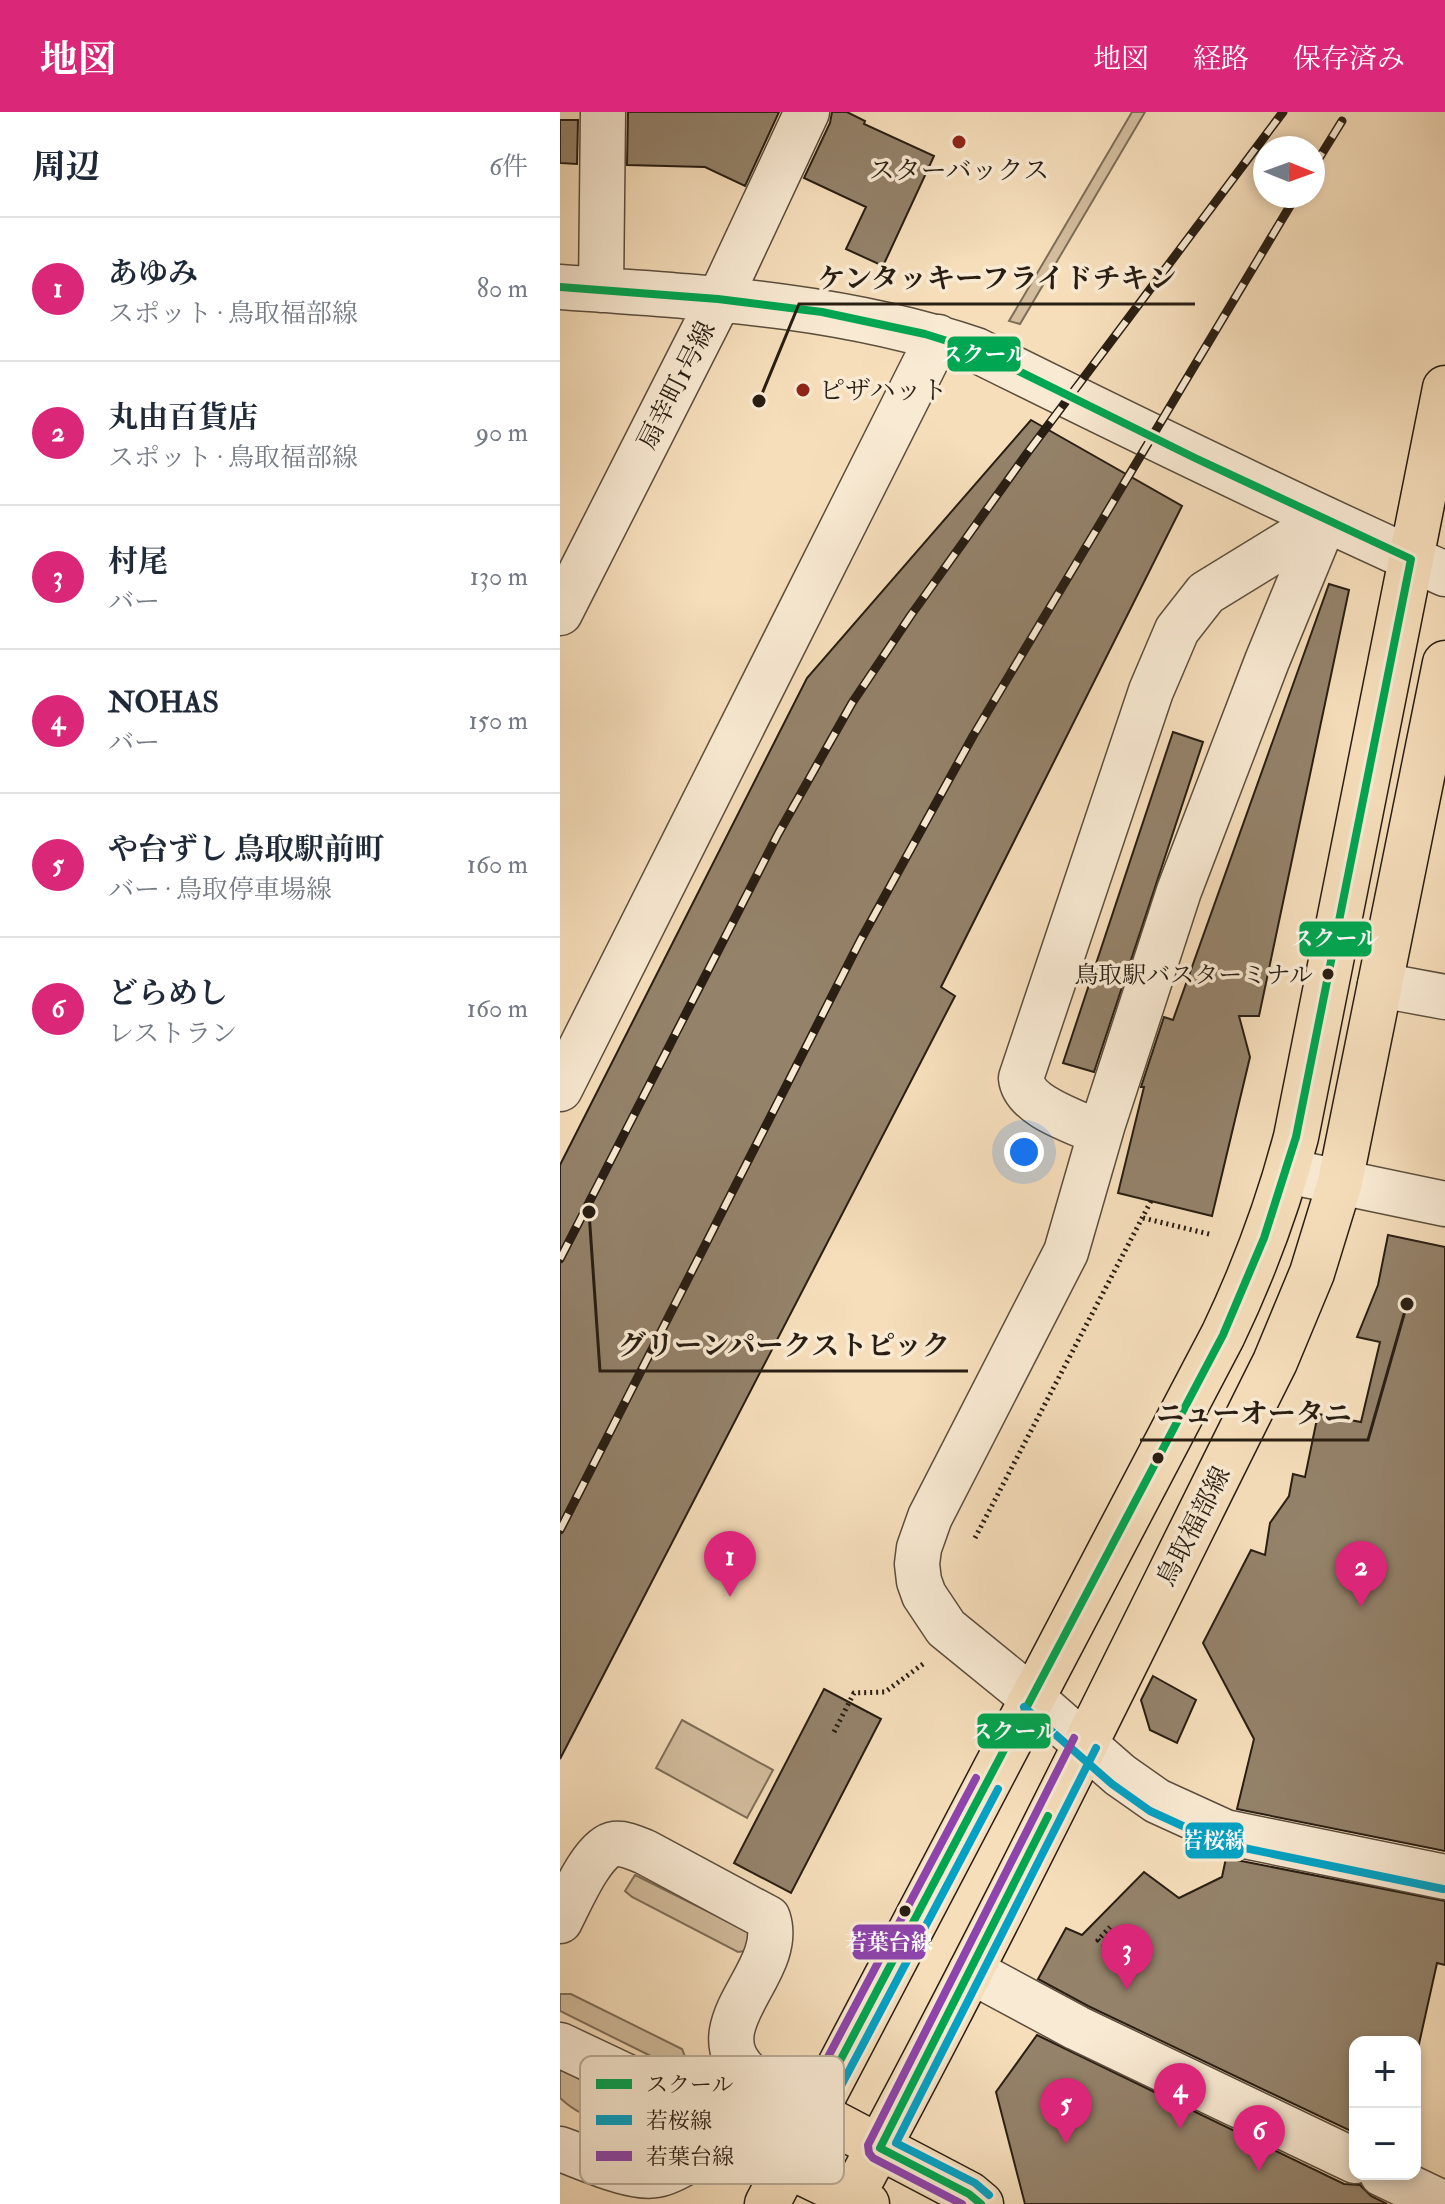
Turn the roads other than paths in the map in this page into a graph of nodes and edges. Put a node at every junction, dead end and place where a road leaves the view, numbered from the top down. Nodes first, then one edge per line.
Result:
1 (603, 112) edge
2 (807, 112) edge
3 (580, 288) edge
4 (720, 298) junction
5 (938, 337) junction
6 (1445, 388) edge
7 (1325, 520) junction
8 (1428, 566) edge
9 (560, 613) edge
10 (1445, 663) edge
11 (1382, 976) junction
12 (1445, 978) edge
13 (1445, 997) edge
14 (560, 1089) edge
15 (1100, 1133) junction
16 (1287, 1171) junction
17 (1340, 1182) junction
18 (1445, 1204) edge
19 (1032, 1698) junction
20 (1085, 1743) junction
21 (1445, 1877) edge
22 (560, 1921) edge
23 (971, 1971) junction
24 (560, 2045) edge
25 (583, 2056) edge
26 (735, 2056) edge
27 (843, 2056) edge
28 (844, 2129) edge
29 (880, 2148) junction
30 (560, 2149) edge
31 (580, 2156) edge
32 (1349, 2158) edge
33 (1395, 2180) edge
34 (777, 2184) edge
35 (822, 2184) edge
36 (855, 2201) edge
37 (767, 2204) edge
38 (981, 2204) edge
39 (1445, 2204) edge

1 - 3 street
2 - 4 street, 扇幸町1号線
3 - 4 street
4 - 5 street
4 - 9 street, 扇幸町1号線
5 - 7 street
5 - 14 street
6 - 8 main road
7 - 8 street
7 - 15 street
7 - 15 street
8 - 16 main road
10 - 11 main road, 鳥取福部線
11 - 12 street
11 - 13 street
11 - 17 main road, 鳥取福部線
15 - 19 street
16 - 17 street
16 - 19 main road
17 - 18 street
17 - 20 main road, 鳥取福部線
19 - 20 street
19 - 27 main road
20 - 21 street
20 - 23 main road, 鳥取福部線
22 - 26 street
23 - 29 main road, 鳥取福部線
23 - 32 street
24 - 25 street
28 - 29 main road
29 - 36 main road, 鳥取福部線
29 - 38 main road
30 - 31 street
33 - 39 street
34 - 37 main road
35 - 36 main road

